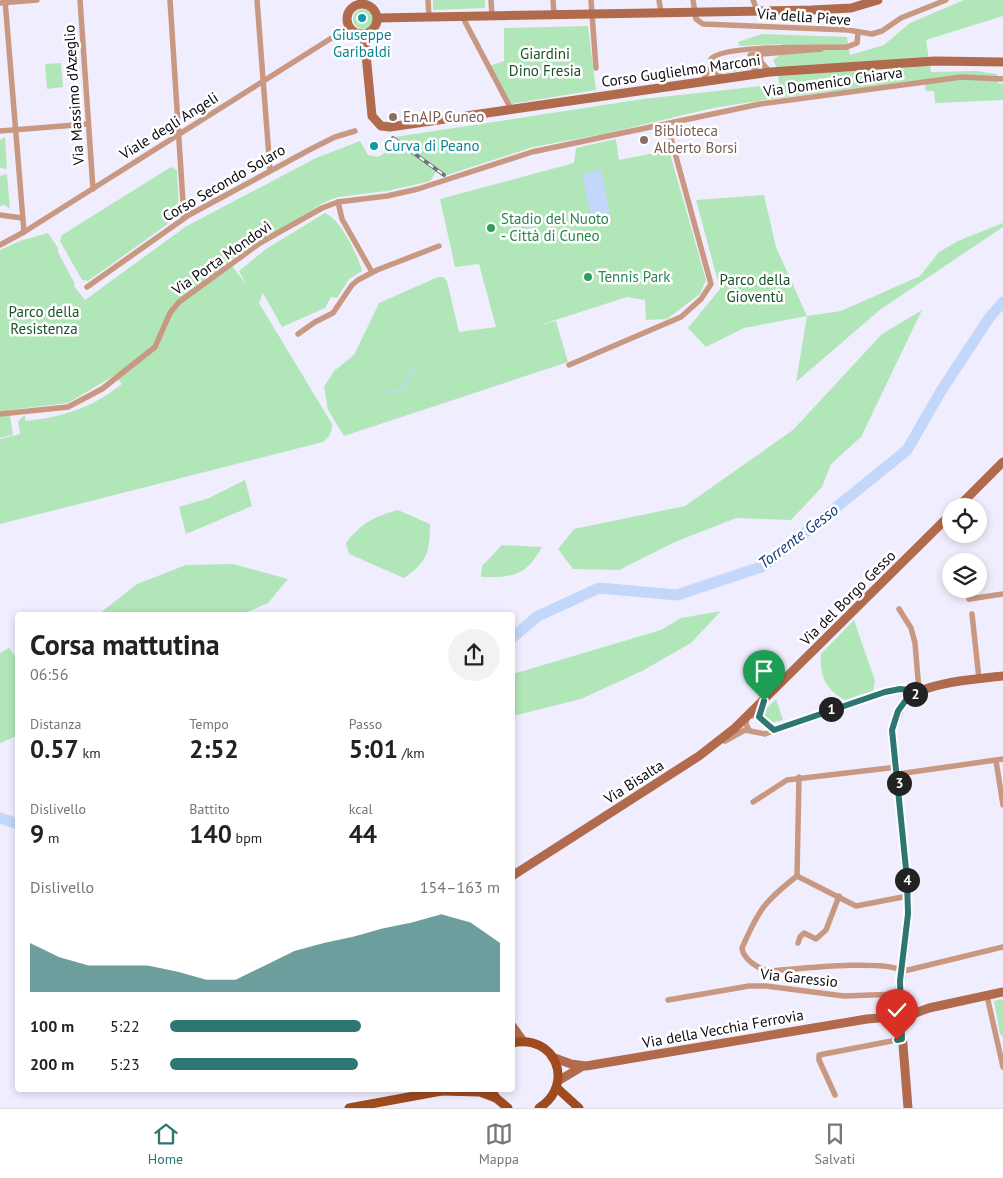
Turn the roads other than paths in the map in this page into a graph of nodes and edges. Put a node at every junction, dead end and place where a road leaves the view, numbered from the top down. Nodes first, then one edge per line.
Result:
1 (37, 0) edge
2 (80, 0) edge
3 (170, 0) edge
4 (257, 0) edge
5 (428, 0) edge
6 (491, 0) edge
7 (553, 0) edge
8 (591, 0) edge
9 (659, 0) edge
10 (692, 0) edge
11 (753, 0) edge
12 (878, 0) edge
13 (946, 0) edge
14 (4, 2) edge
15 (362, 2) edge
16 (849, 4) edge
17 (757, 10) junction
18 (661, 12) junction
19 (695, 12) junction
20 (554, 14) junction
21 (592, 14) junction
22 (462, 16) junction
23 (492, 16) junction
24 (378, 18) junction
25 (429, 18) junction
26 (349, 27) junction
27 (858, 33) junction
28 (364, 34) junction
29 (828, 48) junction
30 (760, 54) junction
31 (750, 55) dead end
32 (761, 62) junction
33 (1002, 62) edge
34 (711, 66) junction
35 (596, 68) dead end
36 (770, 72) junction
37 (754, 75) junction
38 (723, 79) junction
39 (1003, 79) edge
40 (263, 82) junction
41 (702, 82) junction
42 (511, 109) junction
43 (88, 124) junction
44 (667, 124) junction
45 (15, 130) junction
46 (0, 131) edge
47 (356, 132) dead end
48 (180, 134) junction
49 (270, 170) junction
50 (93, 189) junction
51 (338, 202) junction
52 (0, 215) edge
53 (22, 218) junction
54 (184, 218) junction
55 (24, 232) junction
56 (0, 245) edge
57 (439, 246) dead end
58 (372, 272) junction
59 (87, 287) dead end
60 (298, 334) dead end
61 (569, 365) dead end
62 (0, 414) edge
63 (1003, 462) edge
64 (967, 498) edge
65 (942, 523) edge
66 (1003, 594) edge
67 (969, 599) dead end
68 (899, 609) dead end
69 (972, 614) dead end
70 (1003, 676) edge
71 (980, 679) junction
72 (920, 691) junction
73 (764, 701) junction
74 (747, 717) junction
75 (759, 717) junction
76 (748, 730) junction
77 (774, 730) junction
78 (699, 756) junction
79 (1003, 759) edge
80 (996, 760) junction
81 (898, 771) junction
82 (798, 777) junction
83 (753, 802) dead end
84 (1003, 805) edge
85 (515, 874) edge
86 (797, 876) junction
87 (839, 896) junction
88 (908, 896) junction
89 (798, 943) dead end
90 (1003, 947) edge
91 (900, 969) junction
92 (1003, 992) edge
93 (899, 994) junction
94 (987, 996) junction
95 (668, 1000) dead end
96 (901, 1013) junction
97 (515, 1030) edge
98 (902, 1039) junction
99 (523, 1041) junction
100 (515, 1042) edge
101 (552, 1056) junction
102 (583, 1066) junction
103 (1003, 1067) edge
104 (558, 1084) junction
105 (438, 1092) edge
106 (480, 1092) edge
107 (493, 1094) edge
108 (835, 1096) dead end
109 (349, 1108) edge
110 (508, 1108) edge
111 (539, 1108) edge
112 (579, 1108) edge
113 (908, 1108) edge

1 - 14 street
2 - 43 street, Via Massimo d'Azeglio
3 - 48 street
4 - 40 street
5 - 25 street
6 - 23 street
7 - 20 street
8 - 21 street
9 - 18 street
10 - 19 street
11 - 17 street
12 - 16 street
13 - 27 street, Via della Pieve
14 - 45 street
15 - 24 street
15 - 26 street
16 - 17 street
17 - 19 street
18 - 19 street
18 - 21 street
19 - 27 street, Via della Pieve
20 - 21 street
20 - 23 street
21 - 35 street
22 - 23 street
22 - 25 street
22 - 42 street
24 - 25 street
24 - 28 street
26 - 28 street
26 - 40 street, Viale degli Angeli
27 - 29 street, Via della Pieve
28 - 42 street, Corso Guglielmo Marconi
29 - 30 street, Via della Pieve
29 - 34 street, Via della Pieve
30 - 31 street, Via della Pieve
30 - 32 street
32 - 36 street
32 - 37 street
33 - 36 street, Corso Guglielmo Marconi
34 - 38 street
34 - 41 street, Via della Pieve
36 - 37 street, Corso Guglielmo Marconi
37 - 38 street, Corso Guglielmo Marconi
38 - 41 street, Corso Guglielmo Marconi
39 - 44 street, Via Domenico Chiarva
40 - 48 street, Viale degli Angeli
40 - 49 street
41 - 42 street, Corso Guglielmo Marconi
43 - 45 street
43 - 50 street, Via Massimo d'Azeglio
44 - 51 street, Via Porta Mondovì
44 - 61 street
45 - 46 street
45 - 53 street
47 - 49 street, Corso Secondo Solaro
48 - 50 street, Viale degli Angeli
48 - 54 street
49 - 54 street, Corso Secondo Solaro
50 - 55 street, Viale degli Angeli
51 - 58 street
51 - 62 street, Via Porta Mondovì
52 - 53 street
53 - 55 street
54 - 59 street, Corso Secondo Solaro
55 - 56 street, Viale degli Angeli
57 - 58 street
58 - 60 street
63 - 64 street
65 - 73 street, Via del Borgo Gesso
66 - 67 street
68 - 72 street
69 - 71 street
70 - 71 street, Via Bisalta
71 - 72 street, Via Bisalta
72 - 77 street, Via Bisalta
72 - 81 street
73 - 74 street, Via del Borgo Gesso
73 - 75 street, Via del Borgo Gesso
74 - 75 street
74 - 76 street
74 - 78 street, Via del Borgo Gesso
75 - 77 street
76 - 77 street, Via Bisalta
76 - 78 street, Via Bisalta
78 - 85 street, Via Bisalta
79 - 80 street
80 - 81 street
80 - 84 street
81 - 82 street
81 - 88 street
82 - 83 street
82 - 86 street
86 - 87 street
86 - 91 street
87 - 88 street
87 - 89 street
88 - 91 street
90 - 91 street
91 - 93 street
92 - 94 street, Via della Vecchia Ferrovia
93 - 95 street, Via Garessio
93 - 96 street
94 - 96 street, Via della Vecchia Ferrovia
94 - 103 street
96 - 98 street
96 - 102 street, Via della Vecchia Ferrovia
97 - 99 street
98 - 108 street
98 - 113 street
99 - 100 main road
99 - 101 main road
101 - 102 street, Via della Vecchia Ferrovia
101 - 104 main road
102 - 104 street, Via della Vecchia Ferrovia
104 - 111 main road
104 - 112 main road
105 - 109 main road
106 - 107 main road
107 - 110 main road

